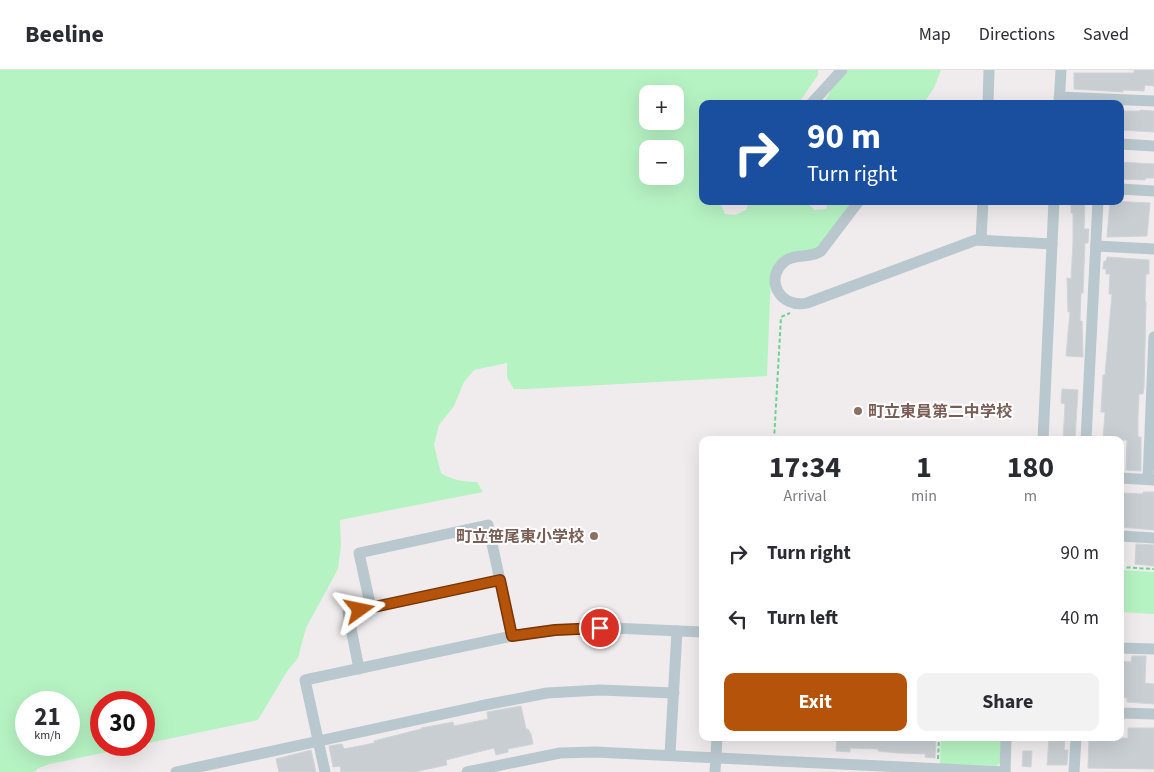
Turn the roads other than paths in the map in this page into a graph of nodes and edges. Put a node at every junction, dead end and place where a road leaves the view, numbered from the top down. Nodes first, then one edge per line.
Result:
1 (842, 70) edge
2 (989, 70) edge
3 (1061, 70) edge
4 (815, 100) edge
5 (988, 100) edge
6 (1059, 100) edge
7 (1124, 101) edge
8 (1154, 101) edge
9 (1124, 144) edge
10 (1154, 146) edge
11 (1124, 189) edge
12 (1154, 191) edge
13 (856, 205) edge
14 (983, 205) edge
15 (1054, 205) edge
16 (1098, 205) edge
17 (981, 240) junction
18 (1052, 244) junction
19 (1096, 246) junction
20 (1154, 248) edge
21 (1154, 337) edge
22 (1043, 436) edge
23 (1086, 436) edge
24 (1124, 478) edge
25 (1151, 479) edge
26 (1124, 536) edge
27 (1154, 538) edge
28 (500, 580) junction
29 (371, 608) junction
30 (677, 631) junction
31 (699, 632) edge
32 (512, 636) junction
33 (1124, 648) edge
34 (1154, 649) edge
35 (359, 669) junction
36 (674, 693) junction
37 (1124, 713) edge
38 (1154, 714) edge
39 (318, 741) junction
40 (717, 741) edge
41 (1006, 741) edge
42 (1076, 741) edge
43 (670, 754) junction
44 (716, 757) junction
45 (176, 772) edge
46 (324, 772) edge
47 (466, 772) edge
48 (715, 772) edge
49 (1005, 772) edge
50 (1074, 772) edge

1 - 4 street
2 - 5 street
3 - 6 street
7 - 8 street
9 - 10 street
11 - 12 street
13 - 17 street
14 - 17 street
15 - 18 street
16 - 19 street
17 - 18 street
18 - 22 street
19 - 20 street
19 - 23 street
21 - 25 street
24 - 25 street
26 - 27 street
28 - 29 street
28 - 29 street
28 - 32 street
29 - 35 street
30 - 31 street
30 - 32 street
30 - 36 street
32 - 35 street
33 - 34 street
35 - 39 street
36 - 39 street
36 - 43 street
37 - 38 street
39 - 45 street
39 - 46 street
40 - 44 street
41 - 49 street
42 - 50 street
43 - 44 street
43 - 47 street
44 - 48 street
44 - 49 street

